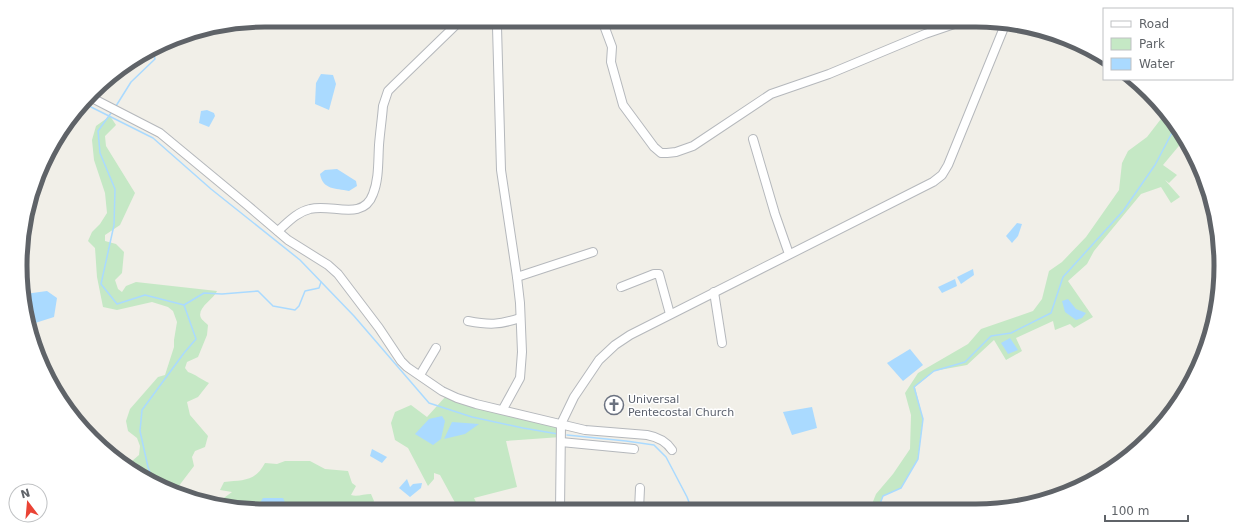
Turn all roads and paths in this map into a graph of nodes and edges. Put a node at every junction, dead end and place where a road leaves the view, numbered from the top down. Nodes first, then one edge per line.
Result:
1 (453, 27) edge
2 (497, 27) edge
3 (605, 27) edge
4 (946, 27) edge
5 (1003, 29) edge
6 (95, 99) edge
7 (753, 139) dead end
8 (278, 231) junction
9 (593, 252) dead end
10 (789, 254) junction
11 (517, 277) junction
12 (621, 287) dead end
13 (714, 292) junction
14 (670, 314) junction
15 (520, 318) junction
16 (468, 321) dead end
17 (722, 343) dead end
18 (436, 348) dead end
19 (420, 375) junction
20 (503, 409) junction
21 (561, 424) junction
22 (561, 442) junction
23 (634, 449) dead end
24 (672, 450) dead end
25 (640, 488) dead end
26 (560, 504) edge
27 (639, 504) edge

1 - 8 street
2 - 11 street
3 - 4 street
5 - 10 street
6 - 8 street
7 - 10 street
8 - 19 street
9 - 11 street
10 - 13 street
11 - 15 street
12 - 14 street
13 - 14 street
13 - 17 street
14 - 21 street
15 - 16 street
15 - 20 street
18 - 19 street
19 - 20 street
20 - 21 street
21 - 22 street
21 - 24 street
22 - 23 street
22 - 26 street
25 - 27 street

